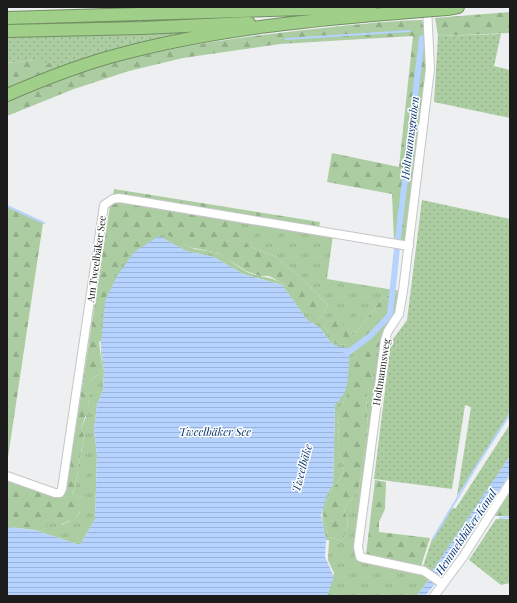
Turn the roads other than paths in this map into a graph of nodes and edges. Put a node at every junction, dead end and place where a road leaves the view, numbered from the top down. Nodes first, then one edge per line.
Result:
1 (370, 7) edge
2 (452, 8) edge
3 (424, 9) edge
4 (7, 18) edge
5 (304, 21) junction
6 (7, 31) edge
7 (7, 95) edge
8 (409, 246) junction
9 (7, 476) edge
10 (510, 483) edge
11 (443, 584) junction
12 (434, 596) edge

1 - 4 highway
2 - 3 highway, bridge
3 - 5 highway
3 - 8 street, Holtmannsweg
5 - 6 highway
5 - 7 highway
8 - 9 street, Am Tweelbäker See
8 - 11 street, Holtmannsweg
10 - 11 street
11 - 12 street

